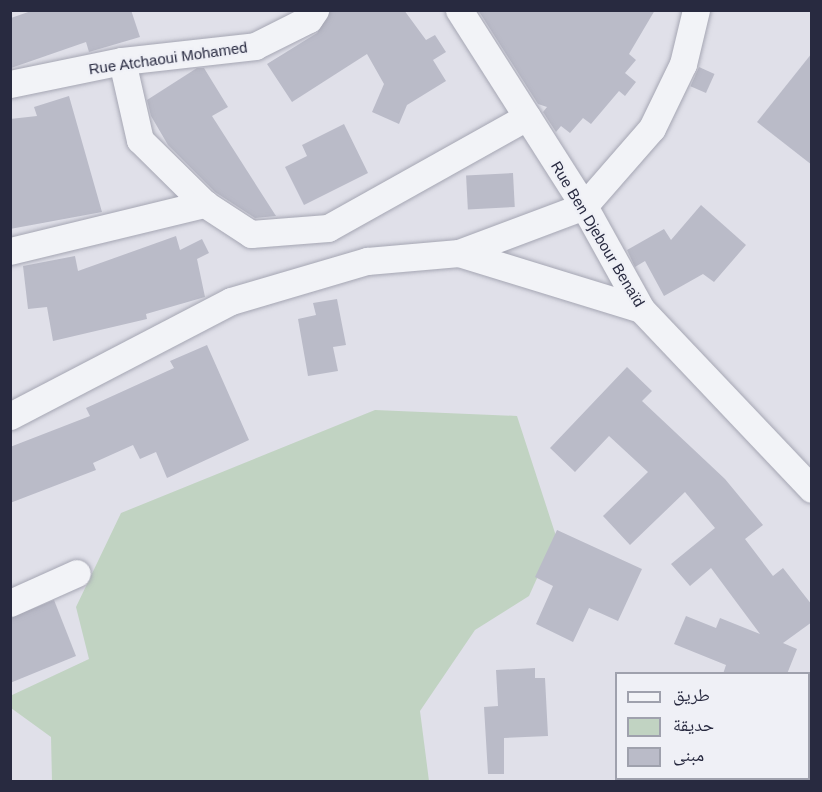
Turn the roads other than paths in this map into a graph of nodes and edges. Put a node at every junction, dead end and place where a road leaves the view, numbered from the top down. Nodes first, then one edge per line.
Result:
1 (315, 10) edge
2 (459, 10) edge
3 (696, 10) edge
4 (122, 61) junction
5 (10, 84) edge
6 (527, 117) junction
7 (205, 204) junction
8 (584, 206) junction
9 (10, 251) edge
10 (459, 254) junction
11 (641, 309) junction
12 (10, 416) edge
13 (812, 489) edge
14 (77, 573) dead end
15 (10, 603) edge

1 - 4 street, Rue Atchaoui Mohamed
2 - 6 street, Rue Ben Djebour Benaïd
3 - 8 street
4 - 5 street, Rue Atchaoui Mohamed
4 - 7 street
6 - 7 street
6 - 8 street, Rue Ben Djebour Benaïd
7 - 9 street
8 - 10 street
8 - 11 street, Rue Ben Djebour Benaïd
10 - 11 street
10 - 12 street
11 - 13 street, Rue Ben Djebour Benaïd
14 - 15 street

